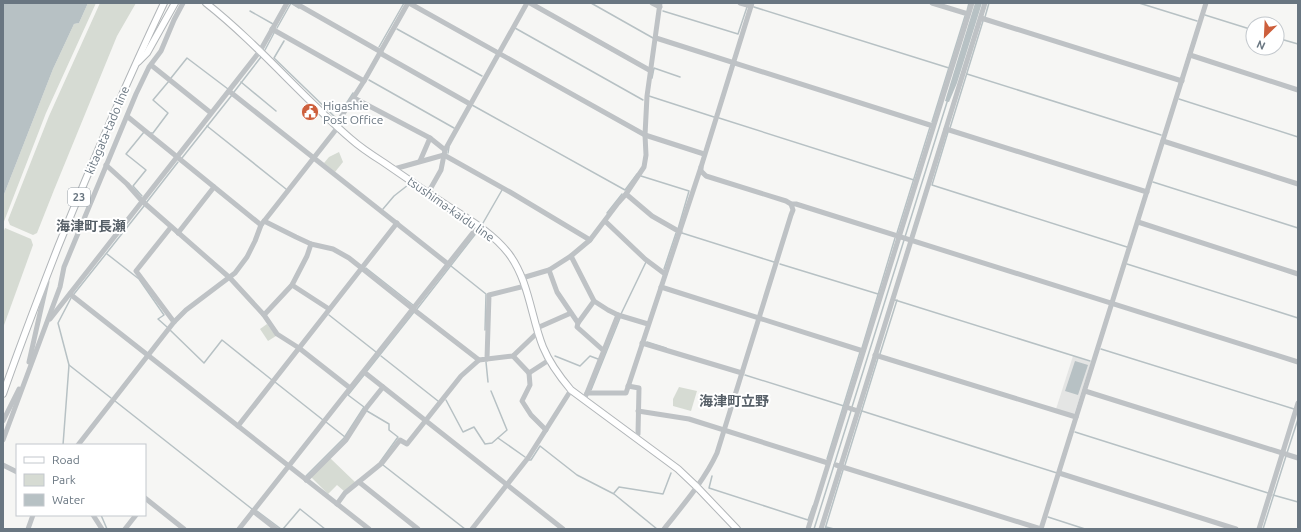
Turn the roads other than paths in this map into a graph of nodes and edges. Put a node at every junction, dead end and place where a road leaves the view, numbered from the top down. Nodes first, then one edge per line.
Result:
1 (164, 3) edge
2 (176, 3) edge
3 (183, 3) edge
4 (206, 3) edge
5 (287, 3) edge
6 (295, 3) edge
7 (408, 3) edge
8 (527, 3) edge
9 (530, 3) edge
10 (652, 3) edge
11 (740, 3) edge
12 (932, 3) edge
13 (972, 3) edge
14 (985, 3) edge
15 (1206, 3) edge
16 (660, 5) edge
17 (752, 5) edge
18 (968, 14) junction
19 (981, 18) junction
20 (272, 30) junction
21 (656, 38) junction
22 (260, 51) junction
23 (380, 52) junction
24 (498, 53) junction
25 (1190, 55) junction
26 (734, 63) junction
27 (151, 65) junction
28 (134, 67) junction
29 (651, 71) junction
30 (364, 81) junction
31 (1182, 81) junction
32 (1298, 90) edge
33 (229, 91) junction
34 (354, 98) junction
35 (470, 104) junction
36 (211, 113) junction
37 (128, 117) junction
38 (337, 126) junction
39 (933, 126) junction
40 (946, 129) junction
41 (645, 135) junction
42 (430, 138) junction
43 (1163, 141) junction
44 (444, 152) junction
45 (704, 154) junction
46 (177, 157) junction
47 (314, 158) junction
48 (420, 161) junction
49 (106, 165) junction
50 (701, 167) junction
51 (394, 169) junction
52 (1298, 184) edge
53 (214, 187) junction
54 (1147, 192) junction
55 (428, 193) junction
56 (626, 194) junction
57 (142, 201) junction
58 (791, 204) junction
59 (605, 221) junction
60 (1138, 222) junction
61 (262, 223) junction
62 (397, 223) junction
63 (479, 226) junction
64 (171, 227) junction
65 (680, 232) junction
66 (178, 233) junction
67 (900, 237) junction
68 (590, 240) junction
69 (910, 240) junction
70 (312, 244) junction
71 (571, 256) junction
72 (448, 264) junction
73 (362, 269) junction
74 (549, 270) junction
75 (48, 273) junction
76 (665, 274) junction
77 (1298, 274) edge
78 (230, 278) junction
79 (522, 278) junction
80 (292, 285) junction
81 (525, 286) junction
82 (661, 287) junction
83 (70, 294) junction
84 (594, 301) junction
85 (1112, 303) junction
86 (413, 309) junction
87 (330, 310) junction
88 (571, 313) junction
89 (264, 315) junction
90 (618, 315) junction
91 (759, 318) junction
92 (174, 322) junction
93 (578, 323) junction
94 (45, 324) junction
95 (648, 324) junction
96 (538, 330) junction
97 (642, 343) junction
98 (299, 348) junction
99 (604, 351) junction
100 (863, 351) junction
101 (875, 355) junction
102 (148, 356) junction
103 (513, 356) junction
104 (487, 359) junction
105 (480, 360) junction
106 (549, 360) junction
107 (1298, 362) edge
108 (29, 372) junction
109 (364, 372) junction
110 (529, 373) junction
111 (742, 373) junction
112 (628, 386) junction
113 (383, 387) junction
114 (350, 388) junction
115 (572, 390) junction
116 (1085, 391) junction
117 (587, 393) junction
118 (3, 394) edge
119 (584, 399) junction
120 (1298, 404) edge
121 (847, 407) junction
122 (856, 410) junction
123 (638, 411) junction
124 (1076, 417) junction
125 (3, 421) edge
126 (426, 421) junction
127 (238, 426) junction
128 (546, 430) junction
129 (724, 430) junction
130 (635, 437) junction
131 (3, 440) edge
132 (79, 444) edge
133 (1285, 454) junction
134 (1298, 458) edge
135 (828, 463) junction
136 (3, 466) edge
137 (288, 466) junction
138 (838, 466) junction
139 (16, 472) edge
140 (1059, 473) junction
141 (306, 480) junction
142 (358, 482) junction
143 (507, 484) junction
144 (697, 487) junction
145 (146, 501) edge
146 (337, 504) junction
147 (253, 511) junction
148 (33, 516) edge
149 (94, 516) edge
150 (135, 516) edge
151 (28, 529) edge
152 (102, 529) edge
153 (126, 529) edge
154 (184, 529) edge
155 (239, 529) edge
156 (276, 529) edge
157 (369, 529) edge
158 (418, 529) edge
159 (472, 529) edge
160 (563, 529) edge
161 (664, 529) edge
162 (737, 529) edge
163 (808, 529) edge
164 (821, 529) edge
165 (1041, 529) edge
166 (1236, 529) edge
167 (1259, 529) edge

1 - 28 main road, kitagata-tado line / 23
2 - 28 main road
3 - 27 street
4 - 22 main road, tsushima-kaidu line
5 - 20 street
6 - 23 street
7 - 23 street
7 - 24 street
8 - 24 street
9 - 29 street
10 - 16 street
11 - 17 street
12 - 18 street
13 - 18 street
14 - 19 street
15 - 25 street
16 - 21 street
17 - 26 street
18 - 39 street
19 - 31 street
19 - 40 street
20 - 22 street
20 - 30 street
21 - 26 street
21 - 29 street
22 - 33 street
22 - 38 main road, tsushima-kaidu line
23 - 30 street
23 - 35 street
24 - 35 street
24 - 41 street
25 - 31 street
25 - 32 street
26 - 39 street
26 - 45 street
27 - 36 street
27 - 37 street
28 - 75 main road, kitagata-tado line / 23
29 - 41 street
30 - 34 street
31 - 43 street
33 - 36 street
33 - 47 street
34 - 38 street
34 - 42 street
35 - 44 street
36 - 46 street
37 - 46 street
37 - 49 street
38 - 47 street
38 - 51 main road, tsushima-kaidu line
39 - 67 street
40 - 54 street
40 - 69 street
41 - 45 street
41 - 56 street
42 - 44 street
42 - 48 street
43 - 52 street
43 - 54 street
44 - 48 street
44 - 55 street
44 - 68 street
45 - 50 street
46 - 53 street
46 - 57 street
47 - 61 street
47 - 62 street
48 - 51 street
49 - 57 street
49 - 94 street
50 - 58 street
50 - 65 street
51 - 55 main road, tsushima-kaidu line
53 - 61 street
53 - 66 street
54 - 60 street
55 - 63 main road, tsushima-kaidu line
56 - 59 street
56 - 65 street
57 - 64 street
57 - 83 street
58 - 67 street
58 - 91 street
59 - 68 street
59 - 76 street
60 - 77 street
60 - 85 street
61 - 70 street
61 - 78 street
62 - 72 street
62 - 73 street
63 - 72 street
63 - 79 main road, tsushima-kaidu line
64 - 66 street
64 - 92 street
65 - 76 street
66 - 78 street
67 - 69 street
67 - 100 street
68 - 71 street
69 - 85 street
69 - 101 street
70 - 73 street
70 - 80 street
71 - 74 street
71 - 84 street
72 - 86 street
73 - 86 street
73 - 87 street
74 - 79 street
74 - 88 street
75 - 108 street
75 - 118 main road, kitagata-tado line / 23
76 - 82 street
78 - 89 street
78 - 92 street
79 - 81 main road, tsushima-kaidu line
80 - 87 street
80 - 89 street
81 - 96 main road, tsushima-kaidu line
81 - 104 street
82 - 91 street
82 - 95 street
83 - 94 street
83 - 102 street
84 - 90 street
84 - 93 street
85 - 107 street
85 - 116 street
86 - 105 street
86 - 109 street
87 - 98 street
88 - 93 street
88 - 96 street
89 - 98 street
90 - 95 street
90 - 99 street
91 - 100 street
91 - 111 street
92 - 102 street
93 - 99 street
94 - 108 street
95 - 97 street
96 - 103 street
96 - 106 main road, tsushima-kaidu line
97 - 111 street
97 - 112 street
98 - 114 street
98 - 127 street
99 - 117 street
100 - 121 street
101 - 122 street
101 - 124 street
102 - 127 street
102 - 132 street
103 - 104 street
103 - 110 street
104 - 105 street
105 - 126 street
106 - 110 street
106 - 115 main road, tsushima-kaidu line
108 - 125 street
108 - 131 street
109 - 113 street
109 - 114 street
110 - 128 street
111 - 129 street
112 - 117 street
112 - 123 street
113 - 126 street
113 - 141 street
114 - 137 street
115 - 119 main road, tsushima-kaidu line
115 - 128 street
116 - 124 street
116 - 133 street
117 - 119 street
119 - 130 main road, tsushima-kaidu line
120 - 133 street
121 - 122 street
121 - 135 street
122 - 138 street
123 - 129 street
123 - 130 street
124 - 140 street
126 - 142 street
126 - 143 street
127 - 137 street
128 - 143 street
129 - 135 street
129 - 144 street
130 - 144 main road, tsushima-kaidu line
133 - 134 street
133 - 167 street
135 - 163 street
136 - 139 street
137 - 141 street
137 - 147 street
138 - 164 street
138 - 165 street
140 - 165 street
140 - 166 street
141 - 146 street
142 - 146 street
142 - 158 street
143 - 159 street
143 - 160 street
144 - 161 street
144 - 162 main road, tsushima-kaidu line
145 - 154 street
146 - 157 street
147 - 155 street
147 - 156 street
148 - 151 street
149 - 152 street
150 - 153 street

